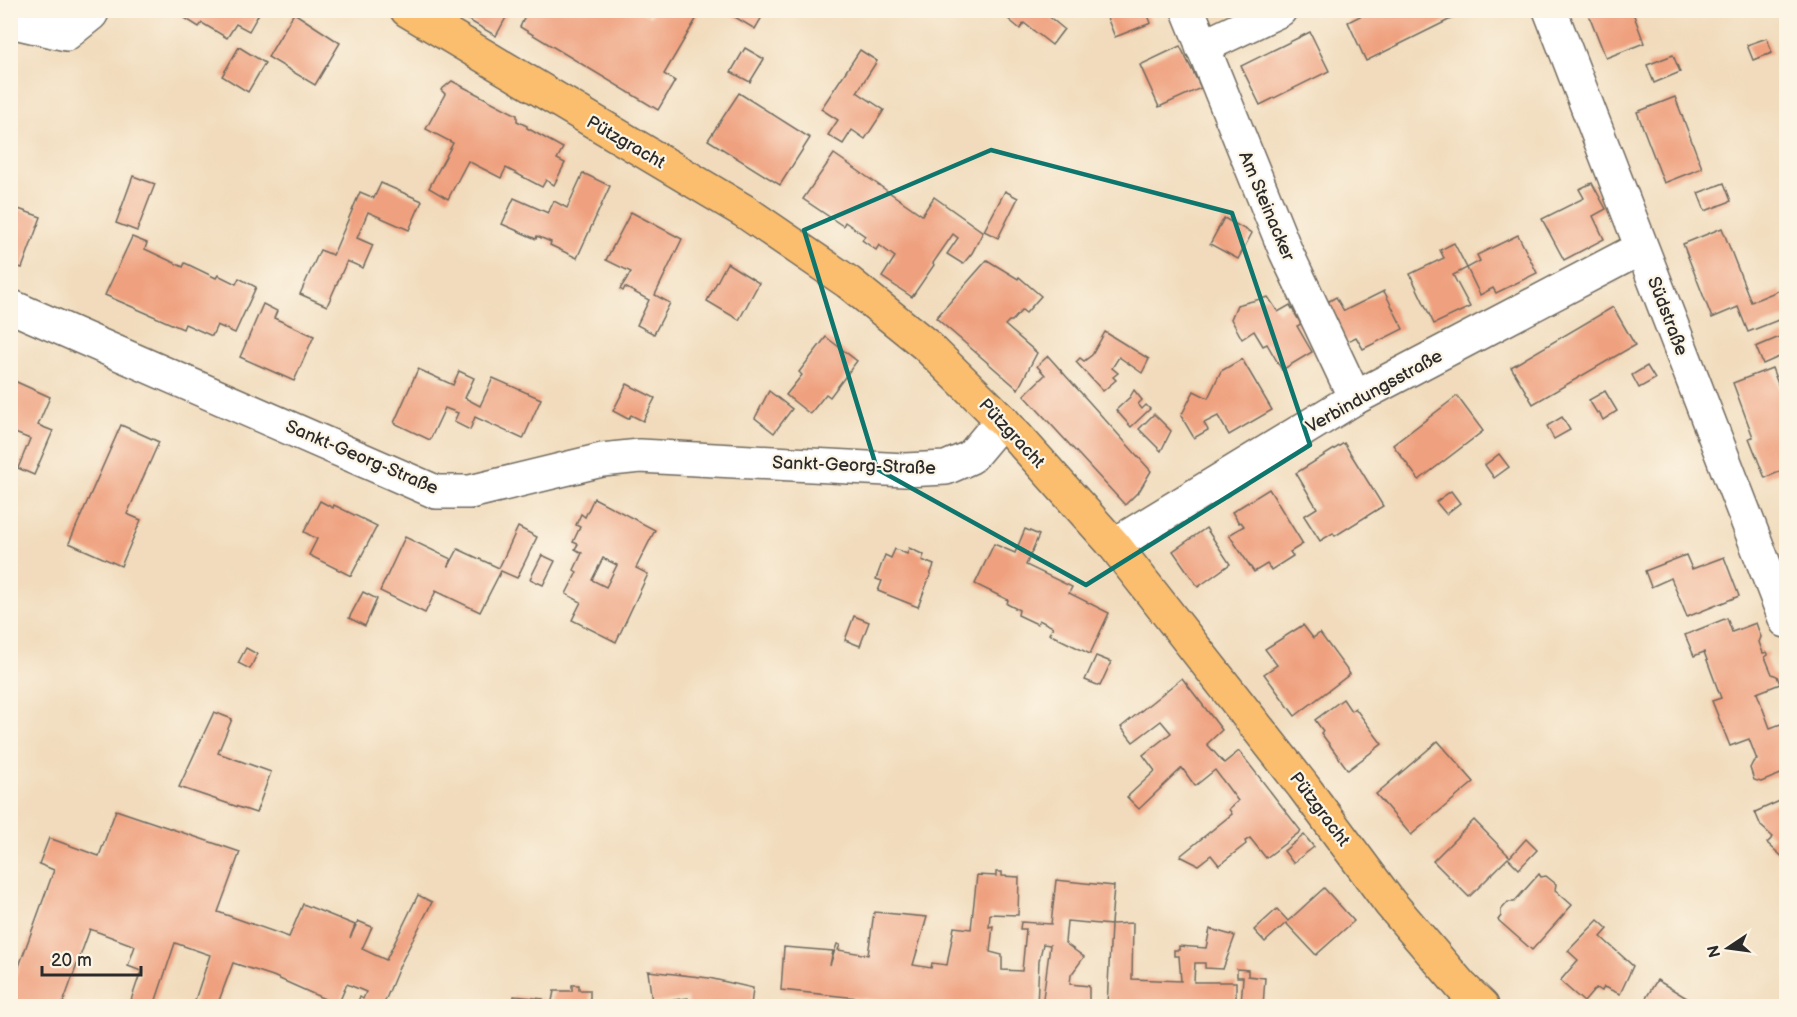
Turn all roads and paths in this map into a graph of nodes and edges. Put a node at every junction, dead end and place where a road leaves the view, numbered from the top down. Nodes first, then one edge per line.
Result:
1 (93, 10) edge
2 (407, 10) edge
3 (1188, 10) edge
4 (1280, 10) edge
5 (1550, 10) edge
6 (10, 21) edge
7 (1202, 47) junction
8 (1641, 248) junction
9 (10, 306) edge
10 (1355, 398) junction
11 (1002, 420) junction
12 (1114, 545) junction
13 (1786, 621) edge
14 (1482, 1006) edge

1 - 6 street
2 - 11 main road, Pützgracht
3 - 7 street, Am Steinacker
4 - 7 street
5 - 8 street, Südstraße
7 - 10 street, Am Steinacker
8 - 10 street, Verbindungsstraße
8 - 13 street, Südstraße
9 - 11 street, Sankt-Georg-Straße
10 - 12 street, Verbindungsstraße
11 - 12 main road, Pützgracht
12 - 14 main road, Pützgracht

